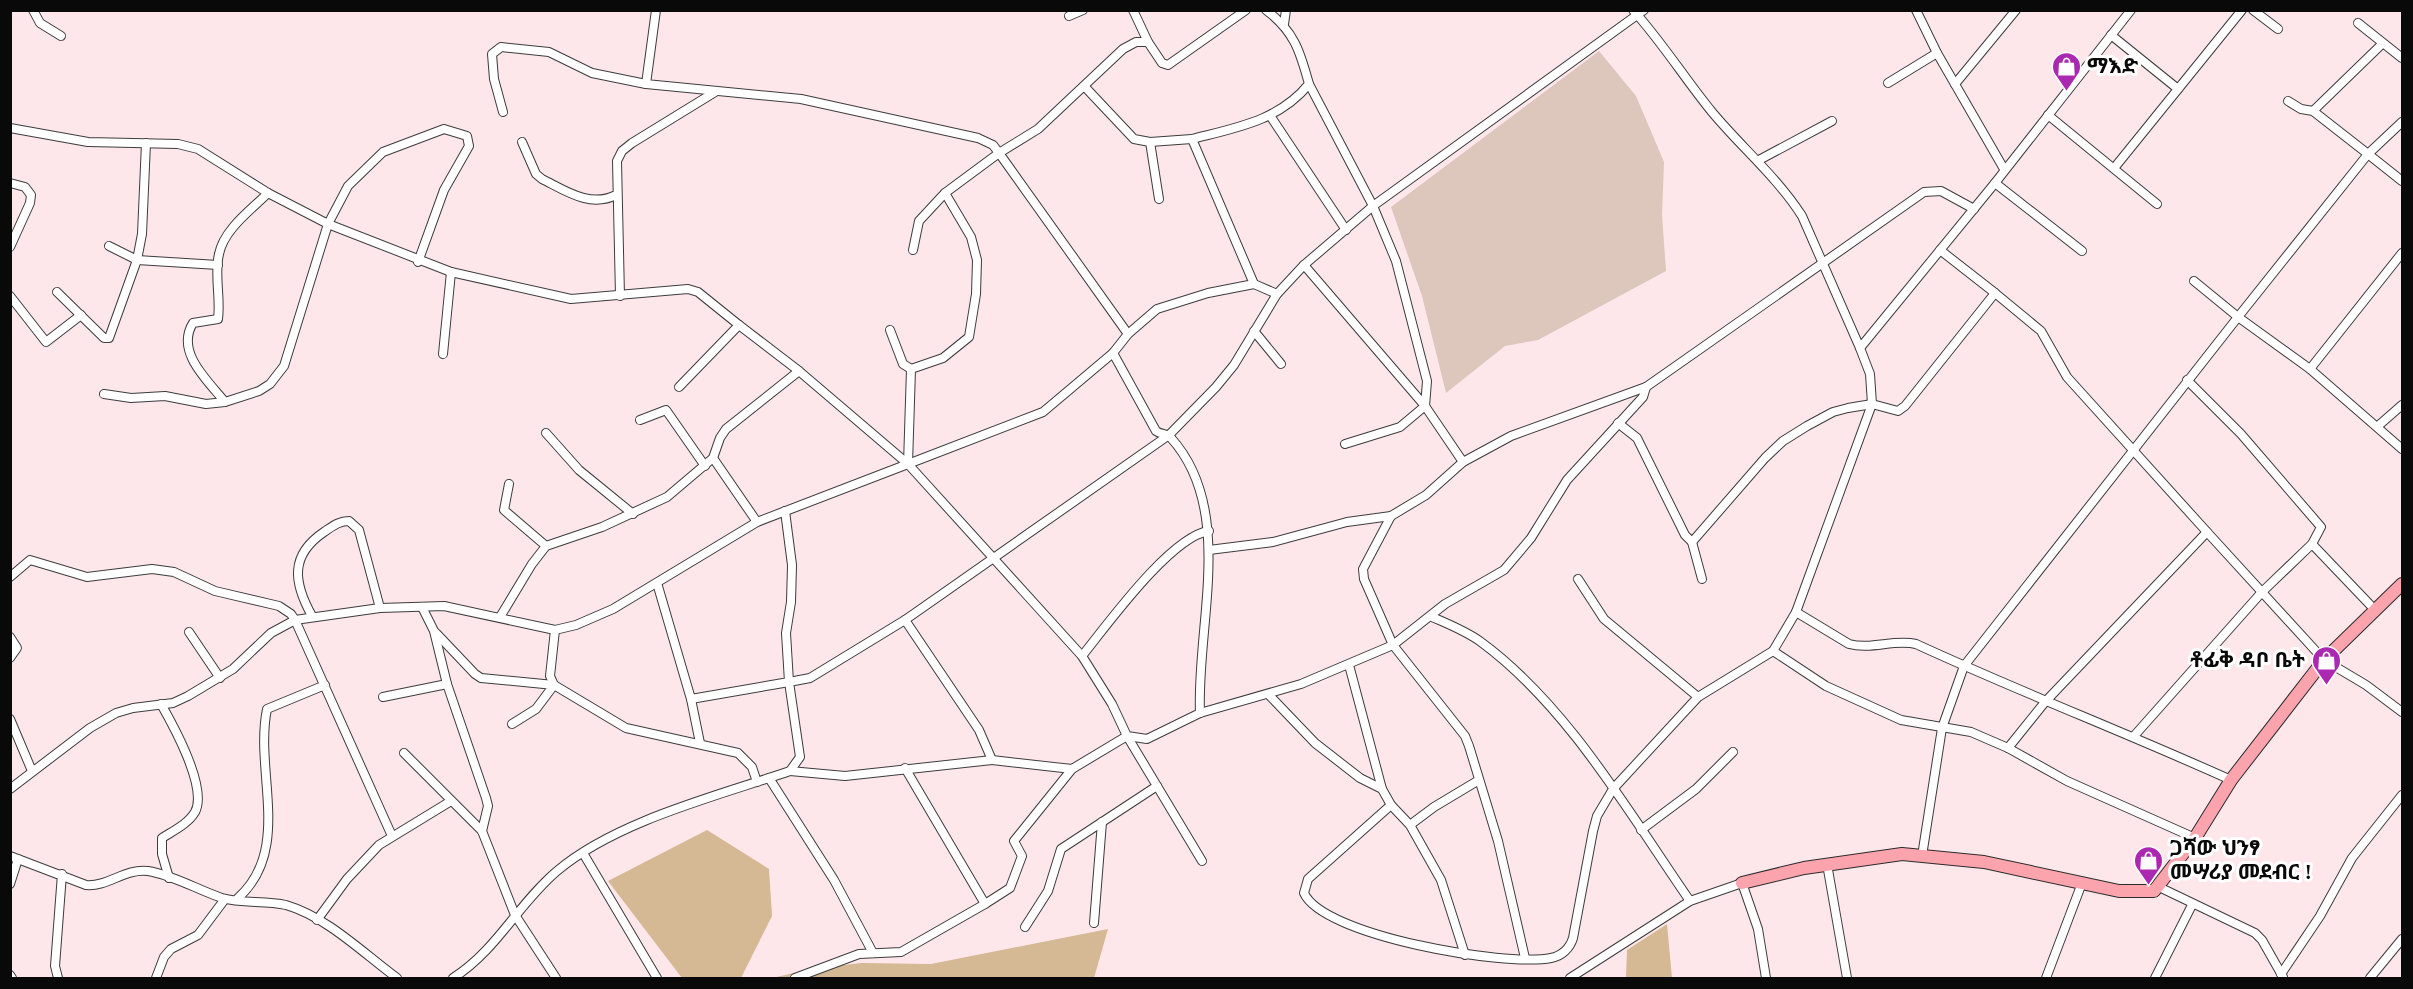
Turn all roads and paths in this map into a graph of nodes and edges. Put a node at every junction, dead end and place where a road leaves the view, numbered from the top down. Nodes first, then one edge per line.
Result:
1 (33, 10) edge
2 (656, 10) edge
3 (1083, 10) edge
4 (1133, 10) edge
5 (1246, 10) edge
6 (1266, 10) edge
7 (1286, 10) edge
8 (1916, 10) edge
9 (2016, 10) edge
10 (2131, 10) edge
11 (2242, 10) edge
12 (2253, 10) edge
13 (1638, 12) edge
14 (1069, 15) dead end
15 (1284, 24) junction
16 (2358, 24) dead end
17 (2278, 29) dead end
18 (2111, 35) junction
19 (61, 36) dead end
20 (1148, 42) junction
21 (2382, 44) junction
22 (1937, 53) junction
23 (2403, 58) edge
24 (1888, 83) dead end
25 (646, 84) junction
26 (1309, 84) junction
27 (1955, 84) junction
28 (1085, 87) junction
29 (2178, 89) junction
30 (715, 91) junction
31 (2288, 101) dead end
32 (2313, 111) junction
33 (503, 112) dead end
34 (2048, 114) junction
35 (1271, 117) junction
36 (1832, 122) dead end
37 (2403, 122) edge
38 (10, 128) edge
39 (1192, 139) junction
40 (522, 142) dead end
41 (1150, 142) junction
42 (146, 143) junction
43 (999, 153) junction
44 (2368, 154) junction
45 (1759, 160) junction
46 (2115, 167) junction
47 (2004, 169) junction
48 (2403, 181) edge
49 (10, 183) edge
50 (1995, 183) junction
51 (268, 193) junction
52 (945, 193) junction
53 (616, 195) junction
54 (1158, 199) dead end
55 (2157, 204) dead end
56 (1373, 206) junction
57 (1974, 209) junction
58 (328, 224) junction
59 (1346, 230) junction
60 (109, 246) dead end
61 (10, 247) edge
62 (913, 250) dead end
63 (1940, 250) junction
64 (2082, 251) dead end
65 (2403, 253) edge
66 (137, 260) junction
67 (418, 262) junction
68 (1821, 264) junction
69 (218, 265) junction
70 (1304, 265) junction
71 (451, 272) junction
72 (2194, 281) dead end
73 (1254, 284) junction
74 (57, 292) dead end
75 (1995, 292) junction
76 (1277, 294) junction
77 (10, 296) edge
78 (620, 296) junction
79 (81, 315) junction
80 (2238, 317) junction
81 (739, 325) junction
82 (890, 330) dead end
83 (1254, 331) junction
84 (1128, 334) junction
85 (1860, 348) junction
86 (1113, 353) junction
87 (443, 354) dead end
88 (1281, 364) dead end
89 (911, 369) junction
90 (2310, 369) junction
91 (799, 371) junction
92 (2187, 380) junction
93 (679, 387) dead end
94 (1647, 387) junction
95 (104, 394) dead end
96 (225, 402) junction
97 (1872, 404) junction
98 (2403, 405) edge
99 (1425, 406) junction
100 (640, 420) dead end
101 (1618, 423) junction
102 (2378, 426) junction
103 (546, 433) dead end
104 (1169, 435) junction
105 (1345, 444) dead end
106 (2403, 449) edge
107 (2133, 451) junction
108 (713, 458) junction
109 (1462, 462) junction
110 (908, 464) junction
111 (705, 466) junction
112 (509, 484) dead end
113 (785, 512) junction
114 (633, 514) junction
115 (1391, 516) junction
116 (757, 522) junction
117 (1209, 531) junction
118 (2207, 532) junction
119 (1692, 542) junction
120 (2312, 544) junction
121 (546, 546) junction
122 (1209, 550) junction
123 (991, 559) junction
124 (10, 577) edge
125 (1578, 579) dead end
126 (1702, 579) dead end
127 (657, 583) junction
128 (2403, 584) edge
129 (2262, 592) junction
130 (422, 607) junction
131 (381, 608) junction
132 (2375, 610) junction
133 (1796, 612) junction
134 (312, 616) junction
135 (500, 616) junction
136 (1432, 617) junction
137 (295, 620) junction
138 (905, 620) junction
139 (555, 630) junction
140 (434, 631) junction
141 (189, 632) dead end
142 (10, 637) edge
143 (1393, 645) junction
144 (1773, 651) junction
145 (1082, 656) junction
146 (10, 658) edge
147 (2325, 660) junction
148 (1349, 665) junction
149 (1964, 666) junction
150 (220, 678) junction
151 (789, 682) junction
152 (447, 684) junction
153 (325, 685) junction
154 (554, 685) junction
155 (1269, 695) junction
156 (383, 697) dead end
157 (1698, 697) junction
158 (691, 699) junction
159 (2045, 702) junction
160 (161, 704) junction
161 (2403, 712) edge
162 (1200, 713) junction
163 (10, 719) edge
164 (512, 724) dead end
165 (1942, 728) junction
166 (1127, 736) junction
167 (2134, 736) junction
168 (700, 742) junction
169 (2008, 748) junction
170 (1732, 752) dead end
171 (404, 753) dead end
172 (992, 760) junction
173 (905, 768) junction
174 (1072, 769) junction
175 (33, 771) junction
176 (790, 771) junction
177 (769, 778) junction
178 (1479, 780) junction
179 (2231, 780) junction
180 (757, 782) junction
181 (1158, 786) junction
182 (10, 789) edge
183 (1382, 789) junction
184 (1613, 789) junction
185 (2403, 795) edge
186 (451, 801) junction
187 (1392, 805) junction
188 (1102, 822) junction
189 (1410, 825) junction
190 (1641, 830) junction
191 (482, 831) junction
192 (392, 836) junction
193 (2195, 838) junction
194 (584, 853) junction
195 (1922, 856) junction
196 (14, 857) edge
197 (1202, 861) dead end
198 (1827, 864) junction
199 (62, 874) junction
200 (169, 878) junction
201 (1743, 883) junction
202 (2082, 883) junction
203 (10, 884) edge
204 (2159, 887) junction
205 (225, 899) junction
206 (237, 899) junction
207 (1690, 901) junction
208 (985, 904) junction
209 (2192, 905) junction
210 (515, 915) junction
211 (317, 920) junction
212 (1094, 923) dead end
213 (1025, 927) dead end
214 (2403, 939) edge
215 (873, 953) junction
216 (1465, 955) junction
217 (1525, 958) junction
218 (2282, 976) edge
219 (58, 978) edge
220 (156, 978) edge
221 (397, 978) edge
222 (453, 978) edge
223 (556, 978) edge
224 (657, 978) edge
225 (795, 978) edge
226 (1570, 978) edge
227 (1766, 978) edge
228 (1847, 978) edge
229 (2046, 978) edge
230 (2155, 978) edge
231 (2370, 978) edge

1 - 19 street
2 - 25 street
3 - 14 street
4 - 20 street
5 - 20 street
6 - 15 street
7 - 15 street
8 - 22 street
9 - 27 street
10 - 18 street
11 - 29 street
12 - 17 street
13 - 45 street
13 - 56 street
15 - 26 street
16 - 21 street
18 - 29 street
18 - 34 street
20 - 28 street
21 - 23 street
21 - 32 street
22 - 24 street
22 - 27 street
25 - 30 street
25 - 33 street
26 - 35 street
26 - 56 street
27 - 47 street
28 - 41 street
28 - 43 street
29 - 46 street
30 - 43 street
30 - 53 street
31 - 32 street
32 - 44 street
34 - 46 street
34 - 47 street
35 - 39 street
35 - 59 street
36 - 45 street
37 - 44 street
38 - 42 street
39 - 41 street
39 - 73 street
40 - 53 street
41 - 54 street
42 - 51 street
42 - 66 street
43 - 52 street
43 - 84 street
44 - 48 street
44 - 80 street
45 - 68 street
46 - 55 street
47 - 50 street
49 - 61 street
50 - 57 street
50 - 64 street
51 - 58 street
51 - 69 street
52 - 62 street
52 - 89 street
53 - 78 street
56 - 59 street
56 - 99 street
57 - 63 street
57 - 68 street
58 - 67 street
58 - 67 street
58 - 96 street
59 - 70 street
60 - 66 street
63 - 75 street
63 - 85 street
65 - 90 street
66 - 69 street
66 - 79 street
67 - 71 street
68 - 85 street
68 - 94 street
69 - 96 street
70 - 76 street
70 - 99 street
71 - 78 street
71 - 87 street
72 - 80 street
73 - 76 street
73 - 84 street
74 - 79 street
75 - 97 street
75 - 107 street
76 - 83 street
77 - 79 street
78 - 81 street
80 - 90 street
80 - 92 street
81 - 91 street
81 - 93 street
82 - 89 street
83 - 88 street
83 - 104 street
84 - 86 street
85 - 97 street
86 - 104 street
86 - 110 street
89 - 110 street
90 - 102 street
91 - 108 street
91 - 110 street
92 - 107 street
92 - 120 street
94 - 101 street
94 - 109 street
95 - 96 street
97 - 119 street
97 - 133 street
98 - 102 street
99 - 105 street
99 - 109 street
100 - 111 street
101 - 119 street
101 - 136 street
102 - 106 street
103 - 114 street
104 - 117 street
104 - 123 street
107 - 118 street
107 - 149 street
108 - 111 street
108 - 116 street
109 - 115 street
110 - 113 street
110 - 123 street
111 - 114 street
112 - 121 street
113 - 116 street
113 - 151 street
114 - 121 street
115 - 122 street
115 - 143 street
116 - 127 street
117 - 122 street
117 - 145 street
118 - 129 street
118 - 159 street
119 - 126 street
120 - 129 street
120 - 132 street
121 - 135 street
122 - 162 street
123 - 138 street
123 - 145 street
124 - 137 street
125 - 157 street
127 - 139 street
127 - 158 street
128 - 132 main road
129 - 147 street
129 - 167 street
130 - 131 street
130 - 135 street
130 - 140 street
131 - 134 street
131 - 134 street
132 - 147 main road
133 - 144 street
133 - 149 street
134 - 137 street
135 - 139 street
136 - 143 street
136 - 184 street
137 - 150 street
137 - 153 street
138 - 151 street
138 - 172 street
139 - 154 street
140 - 152 street
140 - 154 street
141 - 150 street
142 - 146 street
143 - 148 street
143 - 178 street
144 - 157 street
144 - 165 street
145 - 166 street
147 - 161 street
147 - 179 main road
148 - 155 street
148 - 183 street
149 - 159 street
149 - 165 street
150 - 160 street
151 - 158 street
151 - 176 street
152 - 156 street
152 - 191 street
153 - 192 street
153 - 206 street
154 - 164 street
154 - 168 street
155 - 162 street
155 - 183 street
157 - 184 street
158 - 168 street
159 - 167 street
159 - 169 street
160 - 175 street
160 - 200 street
162 - 166 street
163 - 175 street
165 - 169 street
165 - 195 street
166 - 174 street
166 - 181 street
167 - 179 street
168 - 180 street
169 - 193 street
170 - 190 street
171 - 186 street
172 - 173 street
172 - 174 street
173 - 176 street
173 - 208 street
174 - 208 street
175 - 182 street
176 - 177 street
177 - 180 street
177 - 215 street
178 - 189 street
178 - 217 street
179 - 193 main road
180 - 194 street
181 - 188 street
181 - 197 street
183 - 187 street
184 - 190 street
184 - 217 street
185 - 218 street
186 - 191 street
186 - 192 street
187 - 189 street
187 - 216 street
188 - 212 street
188 - 213 street
189 - 216 street
190 - 207 street
191 - 210 street
192 - 211 street
193 - 204 main road
194 - 210 street
194 - 224 street
195 - 198 main road
195 - 202 main road
196 - 199 street
196 - 203 street
198 - 201 main road
198 - 228 street
199 - 200 street
199 - 219 street
200 - 205 street
201 - 207 street
201 - 227 street
202 - 204 main road
202 - 229 street
204 - 209 street
205 - 206 street
205 - 220 street
206 - 211 street
207 - 226 street
208 - 215 street
209 - 218 street
209 - 230 street
210 - 222 street
210 - 223 street
211 - 221 street
214 - 231 street
215 - 225 street
216 - 217 street

